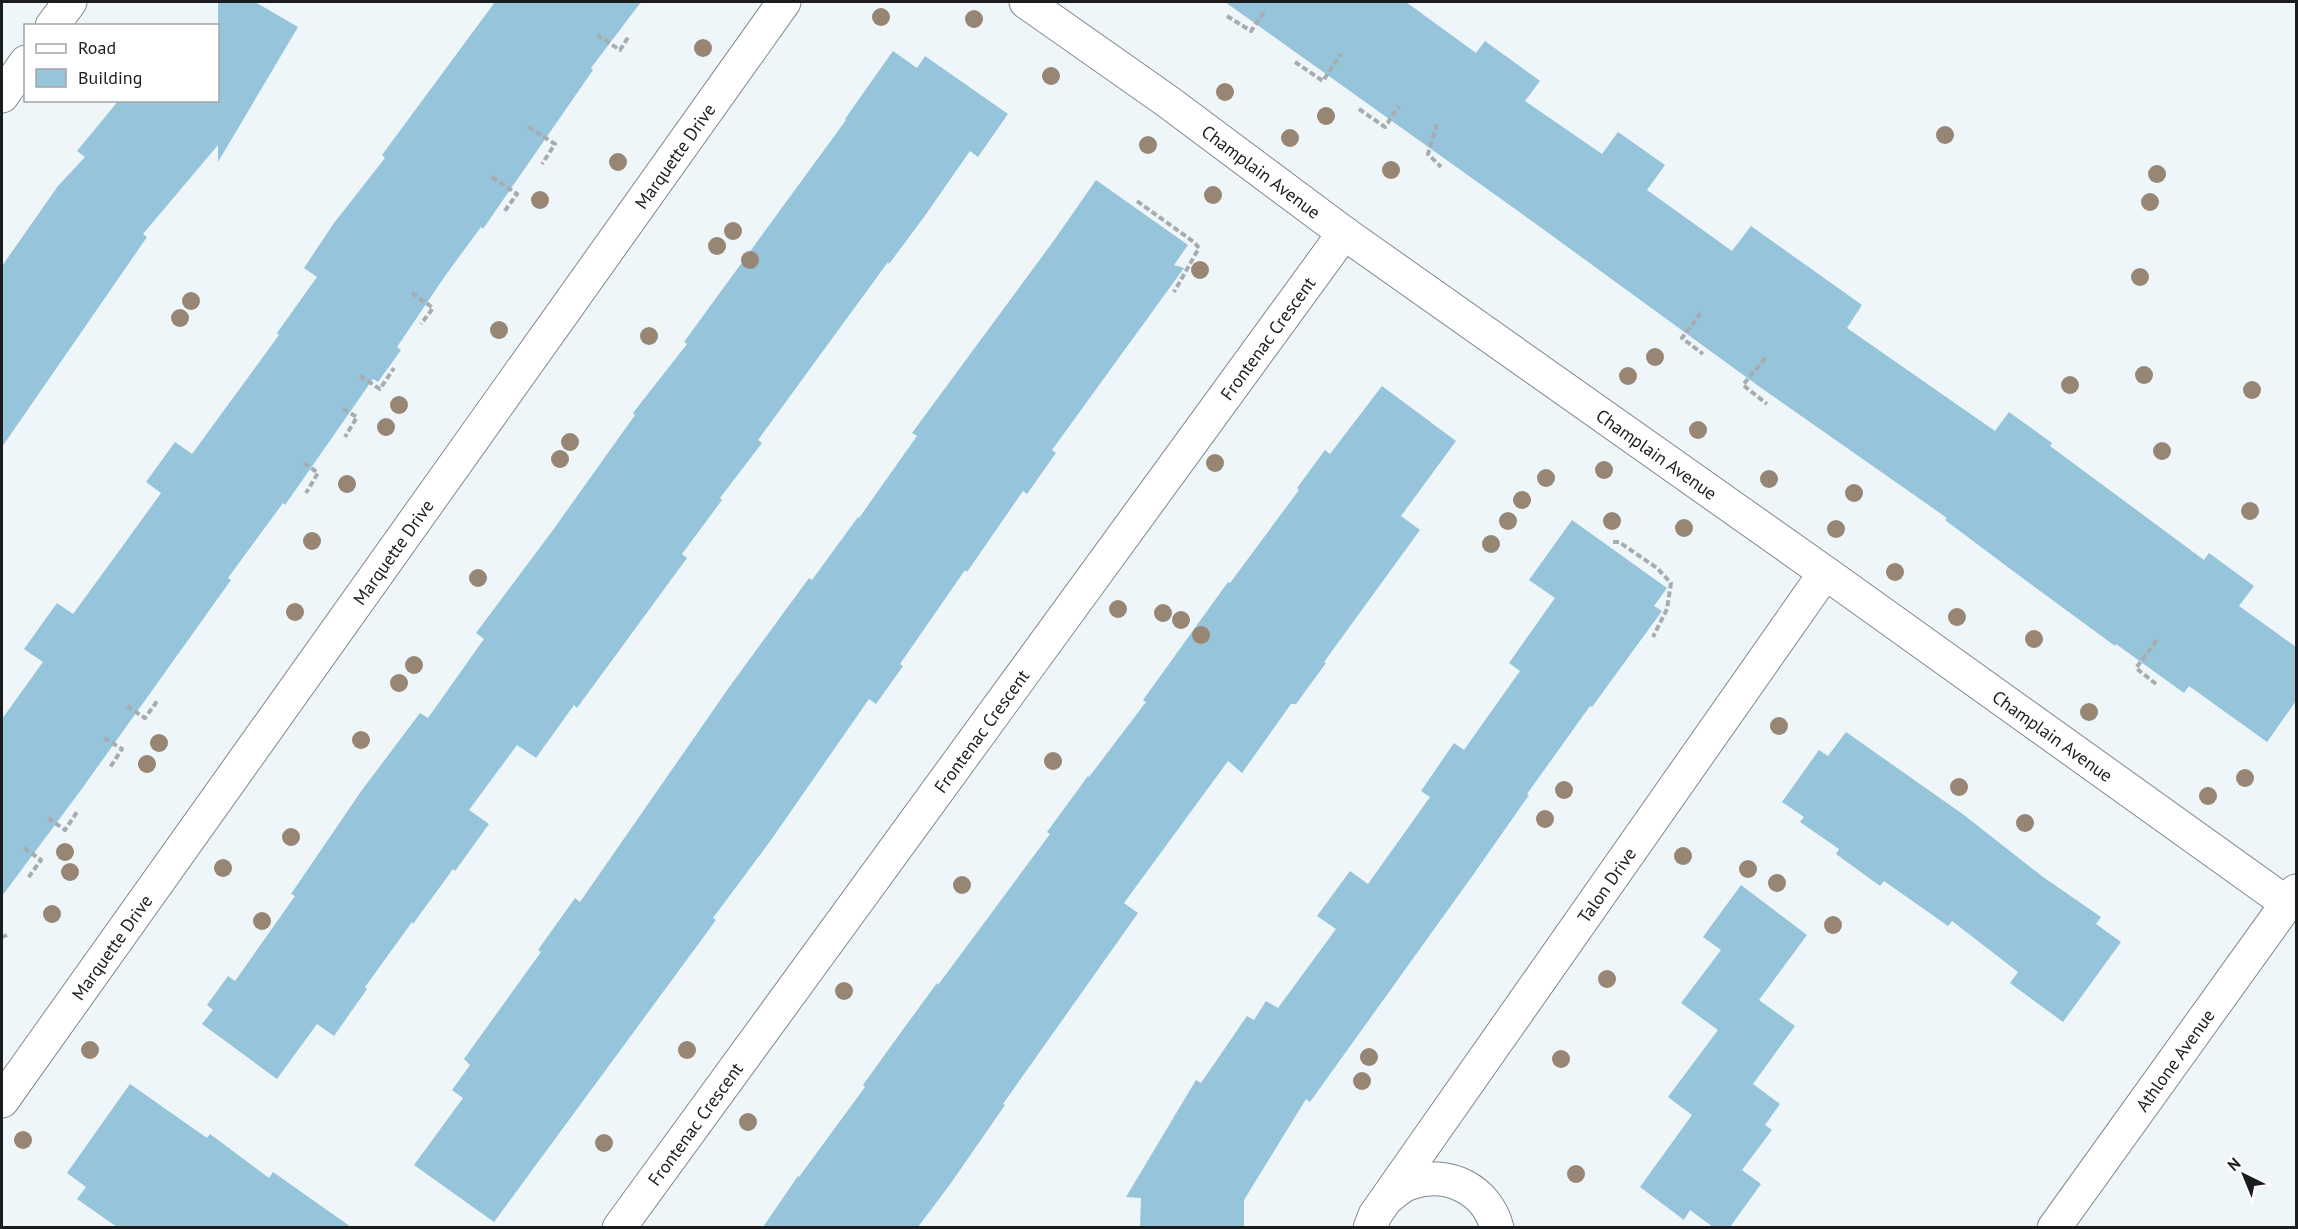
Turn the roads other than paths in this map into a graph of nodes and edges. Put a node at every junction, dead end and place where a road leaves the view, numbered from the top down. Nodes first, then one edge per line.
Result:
1 (70, 2) edge
2 (784, 2) edge
3 (1026, 2) edge
4 (54, 24) edge
5 (24, 65) edge
6 (2, 96) edge
7 (1344, 233) junction
8 (1825, 573) junction
9 (2292, 897) edge
10 (2, 1101) edge
11 (1388, 1197) junction
12 (619, 1227) edge
13 (1370, 1227) edge
14 (1497, 1227) edge
15 (2054, 1227) edge

1 - 4 street
2 - 10 street, Marquette Drive
3 - 7 street, Champlain Avenue
5 - 6 street
7 - 8 street, Champlain Avenue
7 - 12 street, Frontenac Crescent
8 - 9 street, Champlain Avenue
8 - 11 street, Talon Drive
9 - 15 street, Athlone Avenue
11 - 13 street, Talon Drive
11 - 14 street, Talon Drive

